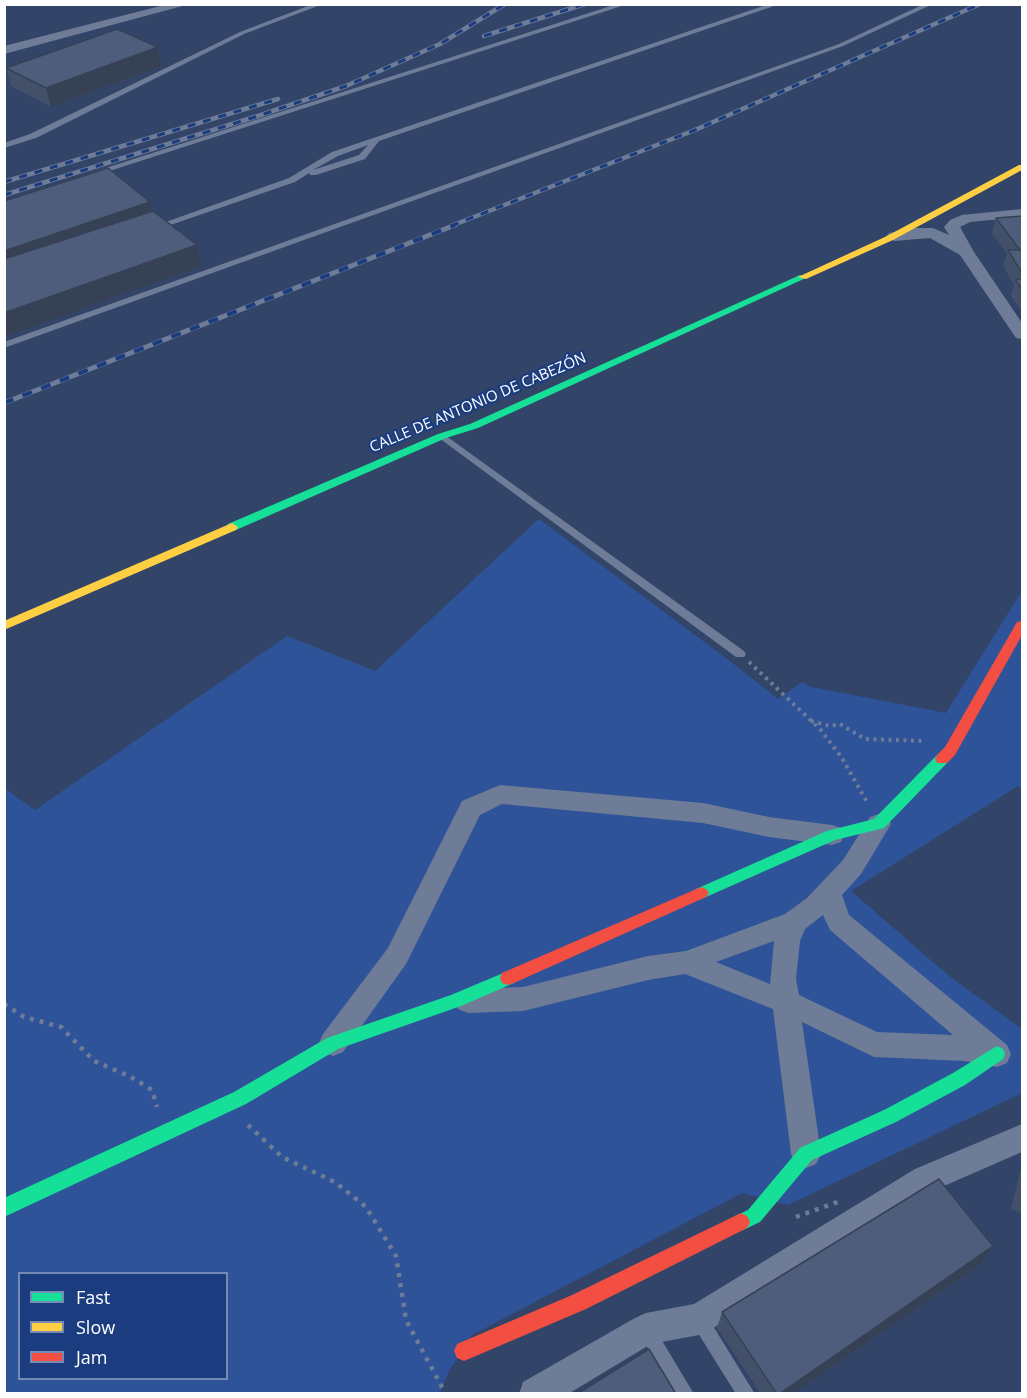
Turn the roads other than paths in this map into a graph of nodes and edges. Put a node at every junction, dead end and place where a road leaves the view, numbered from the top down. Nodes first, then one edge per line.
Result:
1 (184, 4) edge
2 (320, 4) edge
3 (625, 4) edge
4 (777, 4) edge
5 (930, 4) edge
6 (4, 50) edge
7 (4, 146) edge
8 (1023, 167) edge
9 (83, 176) edge
10 (983, 190) junction
11 (953, 207) junction
12 (1016, 213) edge
13 (932, 218) junction
14 (139, 232) edge
15 (957, 235) junction
16 (894, 236) junction
17 (966, 252) junction
18 (1023, 334) edge
19 (4, 345) edge
20 (442, 436) junction
21 (1023, 625) edge
22 (4, 626) edge
23 (740, 654) road end
24 (879, 824) junction
25 (832, 835) junction
26 (828, 892) junction
27 (794, 921) junction
28 (686, 962) junction
29 (455, 1001) junction
30 (786, 1002) junction
31 (333, 1043) junction
32 (997, 1054) junction
33 (1023, 1138) edge
34 (806, 1154) junction
35 (4, 1208) edge
36 (699, 1319) junction
37 (646, 1329) junction
38 (464, 1351) dead end
39 (535, 1394) edge
40 (685, 1394) edge
41 (746, 1394) edge

1 - 6 street
2 - 7 lane
3 - 9 lane
4 - 14 lane
5 - 19 lane
8 - 10 street, CALLE DE ANTONIO DE CABEZÓN
10 - 11 street, CALLE DE ANTONIO DE CABEZÓN
10 - 12 street
11 - 12 street
11 - 13 street, CALLE DE ANTONIO DE CABEZÓN
12 - 15 street
13 - 15 street
13 - 16 street, CALLE DE ANTONIO DE CABEZÓN
15 - 17 street
16 - 17 street
16 - 20 street, CALLE DE ANTONIO DE CABEZÓN
17 - 18 street
20 - 22 street, CALLE DE ANTONIO DE CABEZÓN
20 - 23 lane
21 - 24 street
24 - 25 street
24 - 26 street
25 - 29 street
25 - 31 street
26 - 27 street
26 - 32 street
27 - 28 street
27 - 30 street
28 - 29 street
28 - 30 street
29 - 31 street
30 - 32 street
30 - 34 street
31 - 35 street
32 - 34 street
33 - 36 street
34 - 38 street
36 - 37 street
36 - 41 lane
37 - 39 street
37 - 40 lane

